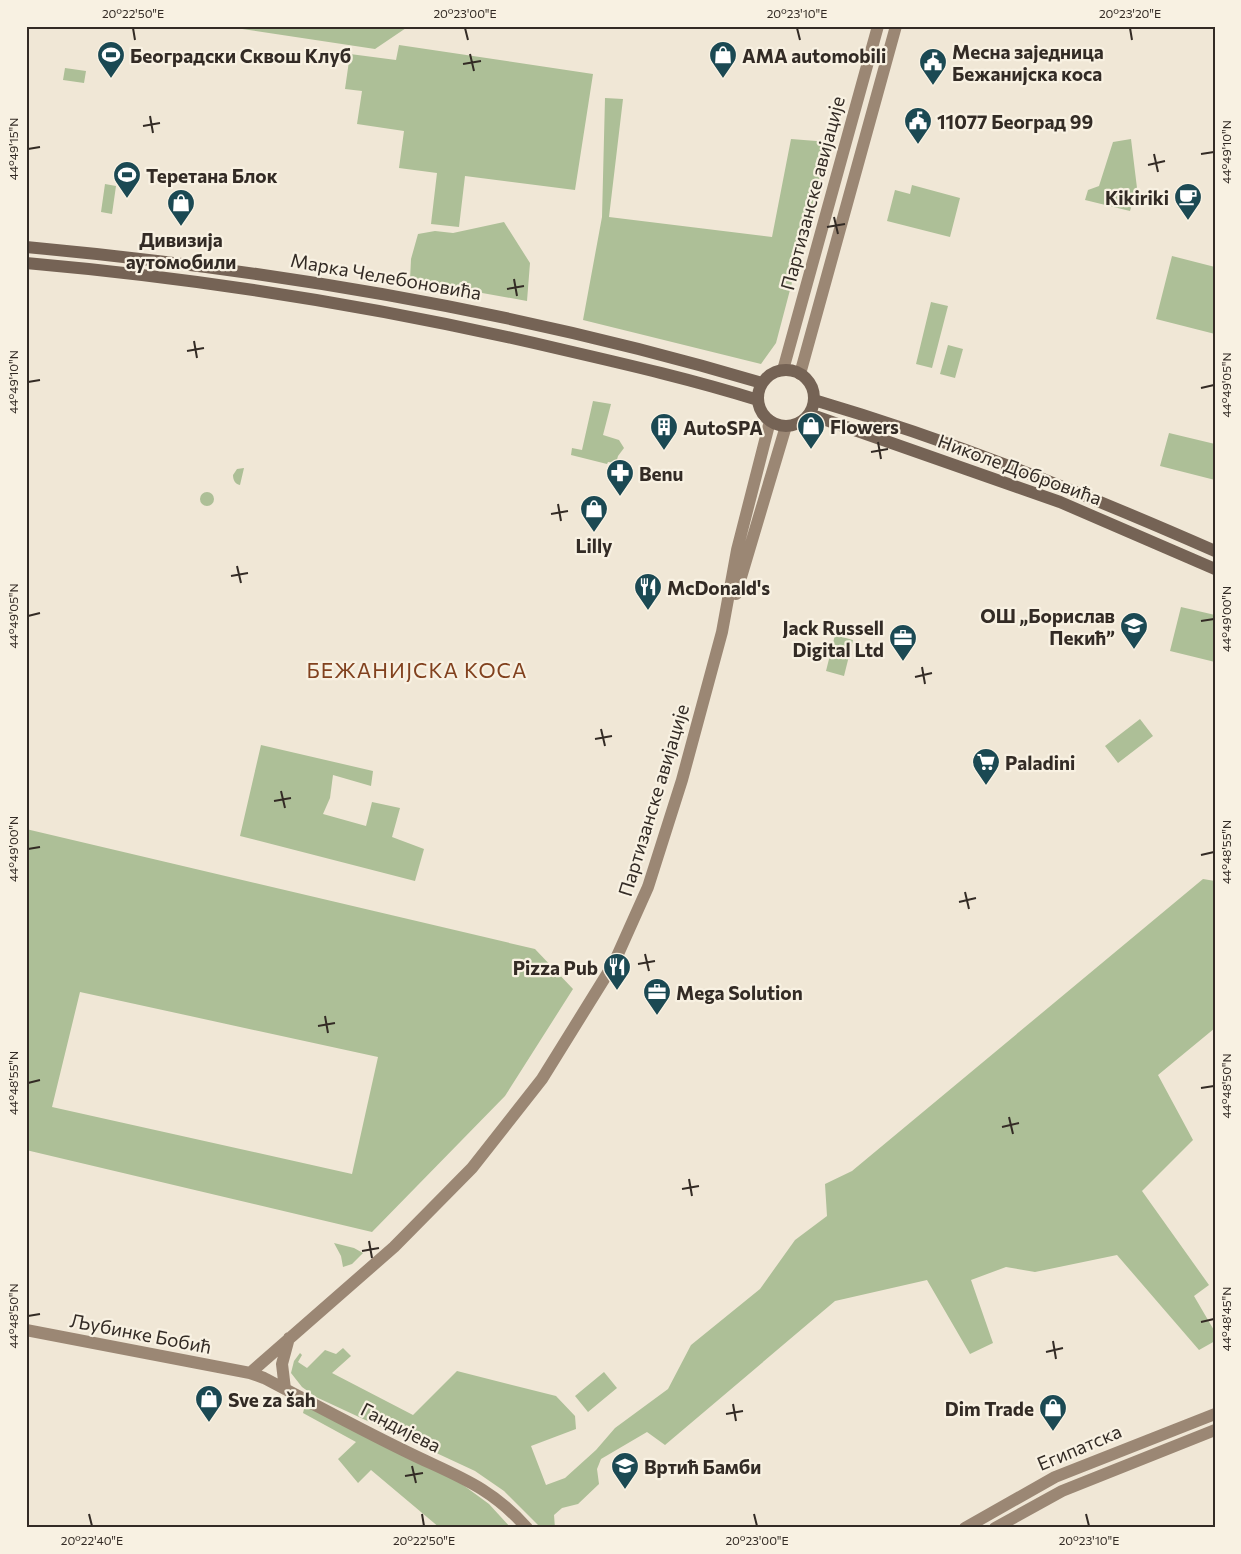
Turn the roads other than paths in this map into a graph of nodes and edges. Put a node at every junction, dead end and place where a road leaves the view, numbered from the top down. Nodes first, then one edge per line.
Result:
1 (878, 26) edge
2 (896, 26) edge
3 (26, 246) edge
4 (26, 263) edge
5 (783, 370) junction
6 (800, 374) junction
7 (762, 383) junction
8 (758, 400) junction
9 (814, 400) junction
10 (809, 414) junction
11 (770, 420) junction
12 (786, 426) junction
13 (1215, 551) edge
14 (1215, 570) edge
15 (722, 632) junction
16 (26, 1330) edge
17 (289, 1338) junction
18 (250, 1373) junction
19 (286, 1389) junction
20 (1215, 1414) edge
21 (1215, 1430) edge
22 (527, 1528) edge
23 (964, 1528) edge
24 (994, 1528) edge

1 - 5 main road, Партизанске авијације
2 - 6 main road, Партизанске авијације
3 - 7 main road, Марка Челебоновића
4 - 8 main road, Марка Челебоновића
5 - 6 main road
5 - 7 main road
6 - 9 main road
7 - 8 main road
8 - 11 main road
9 - 10 main road
9 - 13 main road, Николе Добровића
10 - 12 main road
10 - 14 main road, Николе Добровића
11 - 12 main road
11 - 15 main road, Партизанске авијације
12 - 15 main road, Партизанске авијације
15 - 17 main road, Партизанске авијације
16 - 18 main road, Љубинке Бобић
17 - 18 main road, Партизанске авијације
17 - 19 main road
18 - 19 main road, Гандијева
19 - 22 main road, Гандијева
20 - 23 main road, Египатска
21 - 24 main road, Египатска

